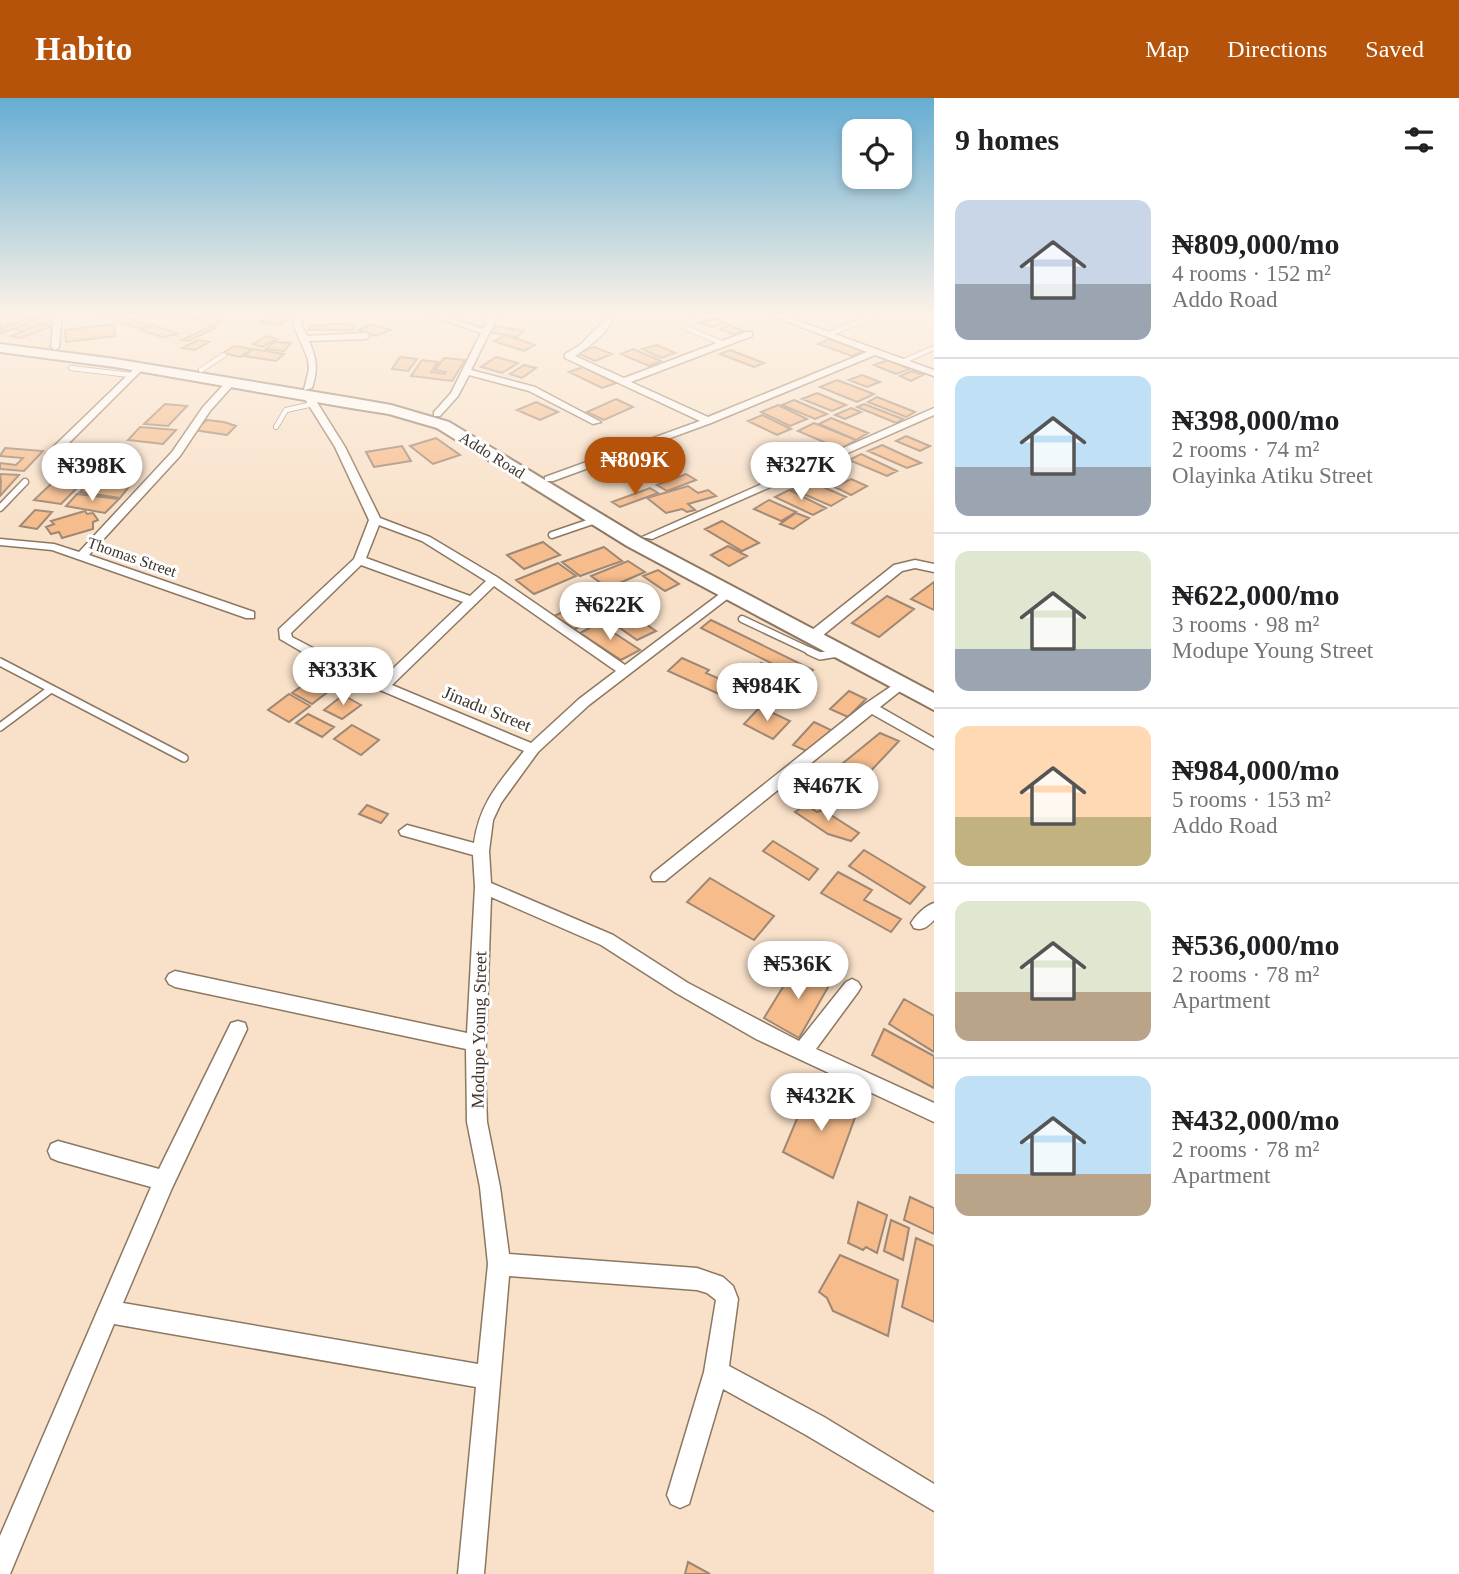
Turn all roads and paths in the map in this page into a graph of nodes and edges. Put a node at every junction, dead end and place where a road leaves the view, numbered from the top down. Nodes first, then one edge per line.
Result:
1 (122, 384) edge
2 (229, 384) edge
3 (235, 384) edge
4 (259, 384) edge
5 (311, 384) edge
6 (460, 384) edge
7 (514, 384) edge
8 (631, 384) edge
9 (798, 384) edge
10 (310, 396) junction
11 (934, 411) edge
12 (437, 414) junction
13 (708, 421) junction
14 (596, 422) dead end
15 (276, 427) dead end
16 (50, 456) dead end
17 (549, 479) junction
18 (25, 482) dead end
19 (0, 508) edge
20 (376, 520) junction
21 (596, 520) junction
22 (552, 535) dead end
23 (648, 537) junction
24 (0, 542) edge
25 (82, 556) junction
26 (359, 560) junction
27 (934, 568) edge
28 (493, 580) junction
29 (729, 593) junction
30 (470, 600) junction
31 (250, 615) dead end
32 (742, 619) dead end
33 (817, 634) junction
34 (841, 652) junction
35 (0, 662) edge
36 (624, 670) junction
37 (899, 685) junction
38 (383, 687) junction
39 (51, 689) junction
40 (934, 690) edge
41 (934, 704) edge
42 (870, 707) junction
43 (0, 727) edge
44 (934, 744) edge
45 (533, 749) junction
46 (184, 758) dead end
47 (407, 831) dead end
48 (481, 851) junction
49 (659, 877) dead end
50 (483, 887) junction
51 (934, 909) edge
52 (920, 923) dead end
53 (175, 979) dead end
54 (852, 987) dead end
55 (238, 1029) dead end
56 (475, 1042) junction
57 (803, 1051) junction
58 (934, 1113) edge
59 (58, 1151) dead end
60 (164, 1181) junction
61 (499, 1264) junction
62 (108, 1312) junction
63 (716, 1372) junction
64 (488, 1377) junction
65 (680, 1495) dead end
66 (934, 1498) edge
67 (0, 1567) edge
68 (471, 1574) edge

1 - 16 street
2 - 25 street
3 - 10 main road, Addo Road
4 - 10 main road, Addo Road
5 - 10 street
6 - 12 street
7 - 14 street
8 - 13 street
9 - 13 street
10 - 12 main road, Addo Road
10 - 15 lane
10 - 20 street
10 - 21 main road, Addo Road
11 - 23 street
12 - 17 main road, Addo Road
13 - 17 street
17 - 23 main road, Addo Road
18 - 19 lane
20 - 26 street
20 - 28 street
21 - 22 lane
21 - 29 main road, Addo Road
23 - 33 main road, Addo Road
24 - 25 street, Thomas Street
25 - 31 street, Thomas Street
26 - 30 street
26 - 38 street, Jinadu Street
27 - 33 street
28 - 30 street
28 - 36 street
29 - 33 main road, Addo Road
29 - 36 street, Modupe Young Street
30 - 38 street
32 - 34 lane
33 - 34 main road, Addo Road
33 - 40 main road, Addo Road
34 - 37 main road, Addo Road
35 - 39 lane
36 - 45 street, Modupe Young Street
37 - 41 main road, Addo Road
37 - 42 street
38 - 45 street, Jinadu Street
39 - 43 lane
39 - 46 lane
42 - 44 street
42 - 49 street
45 - 48 street, Modupe Young Street
47 - 48 street
48 - 50 street, Modupe Young Street
50 - 56 street, Modupe Young Street
50 - 57 street
51 - 52 street
53 - 56 street
54 - 57 street
55 - 60 street
56 - 61 street, Modupe Young Street
57 - 58 street
59 - 60 street
60 - 62 street
61 - 63 street
61 - 64 street, Modupe Young Street
62 - 64 street
62 - 67 street
63 - 65 street
63 - 66 street
64 - 68 street, Modupe Young Street

